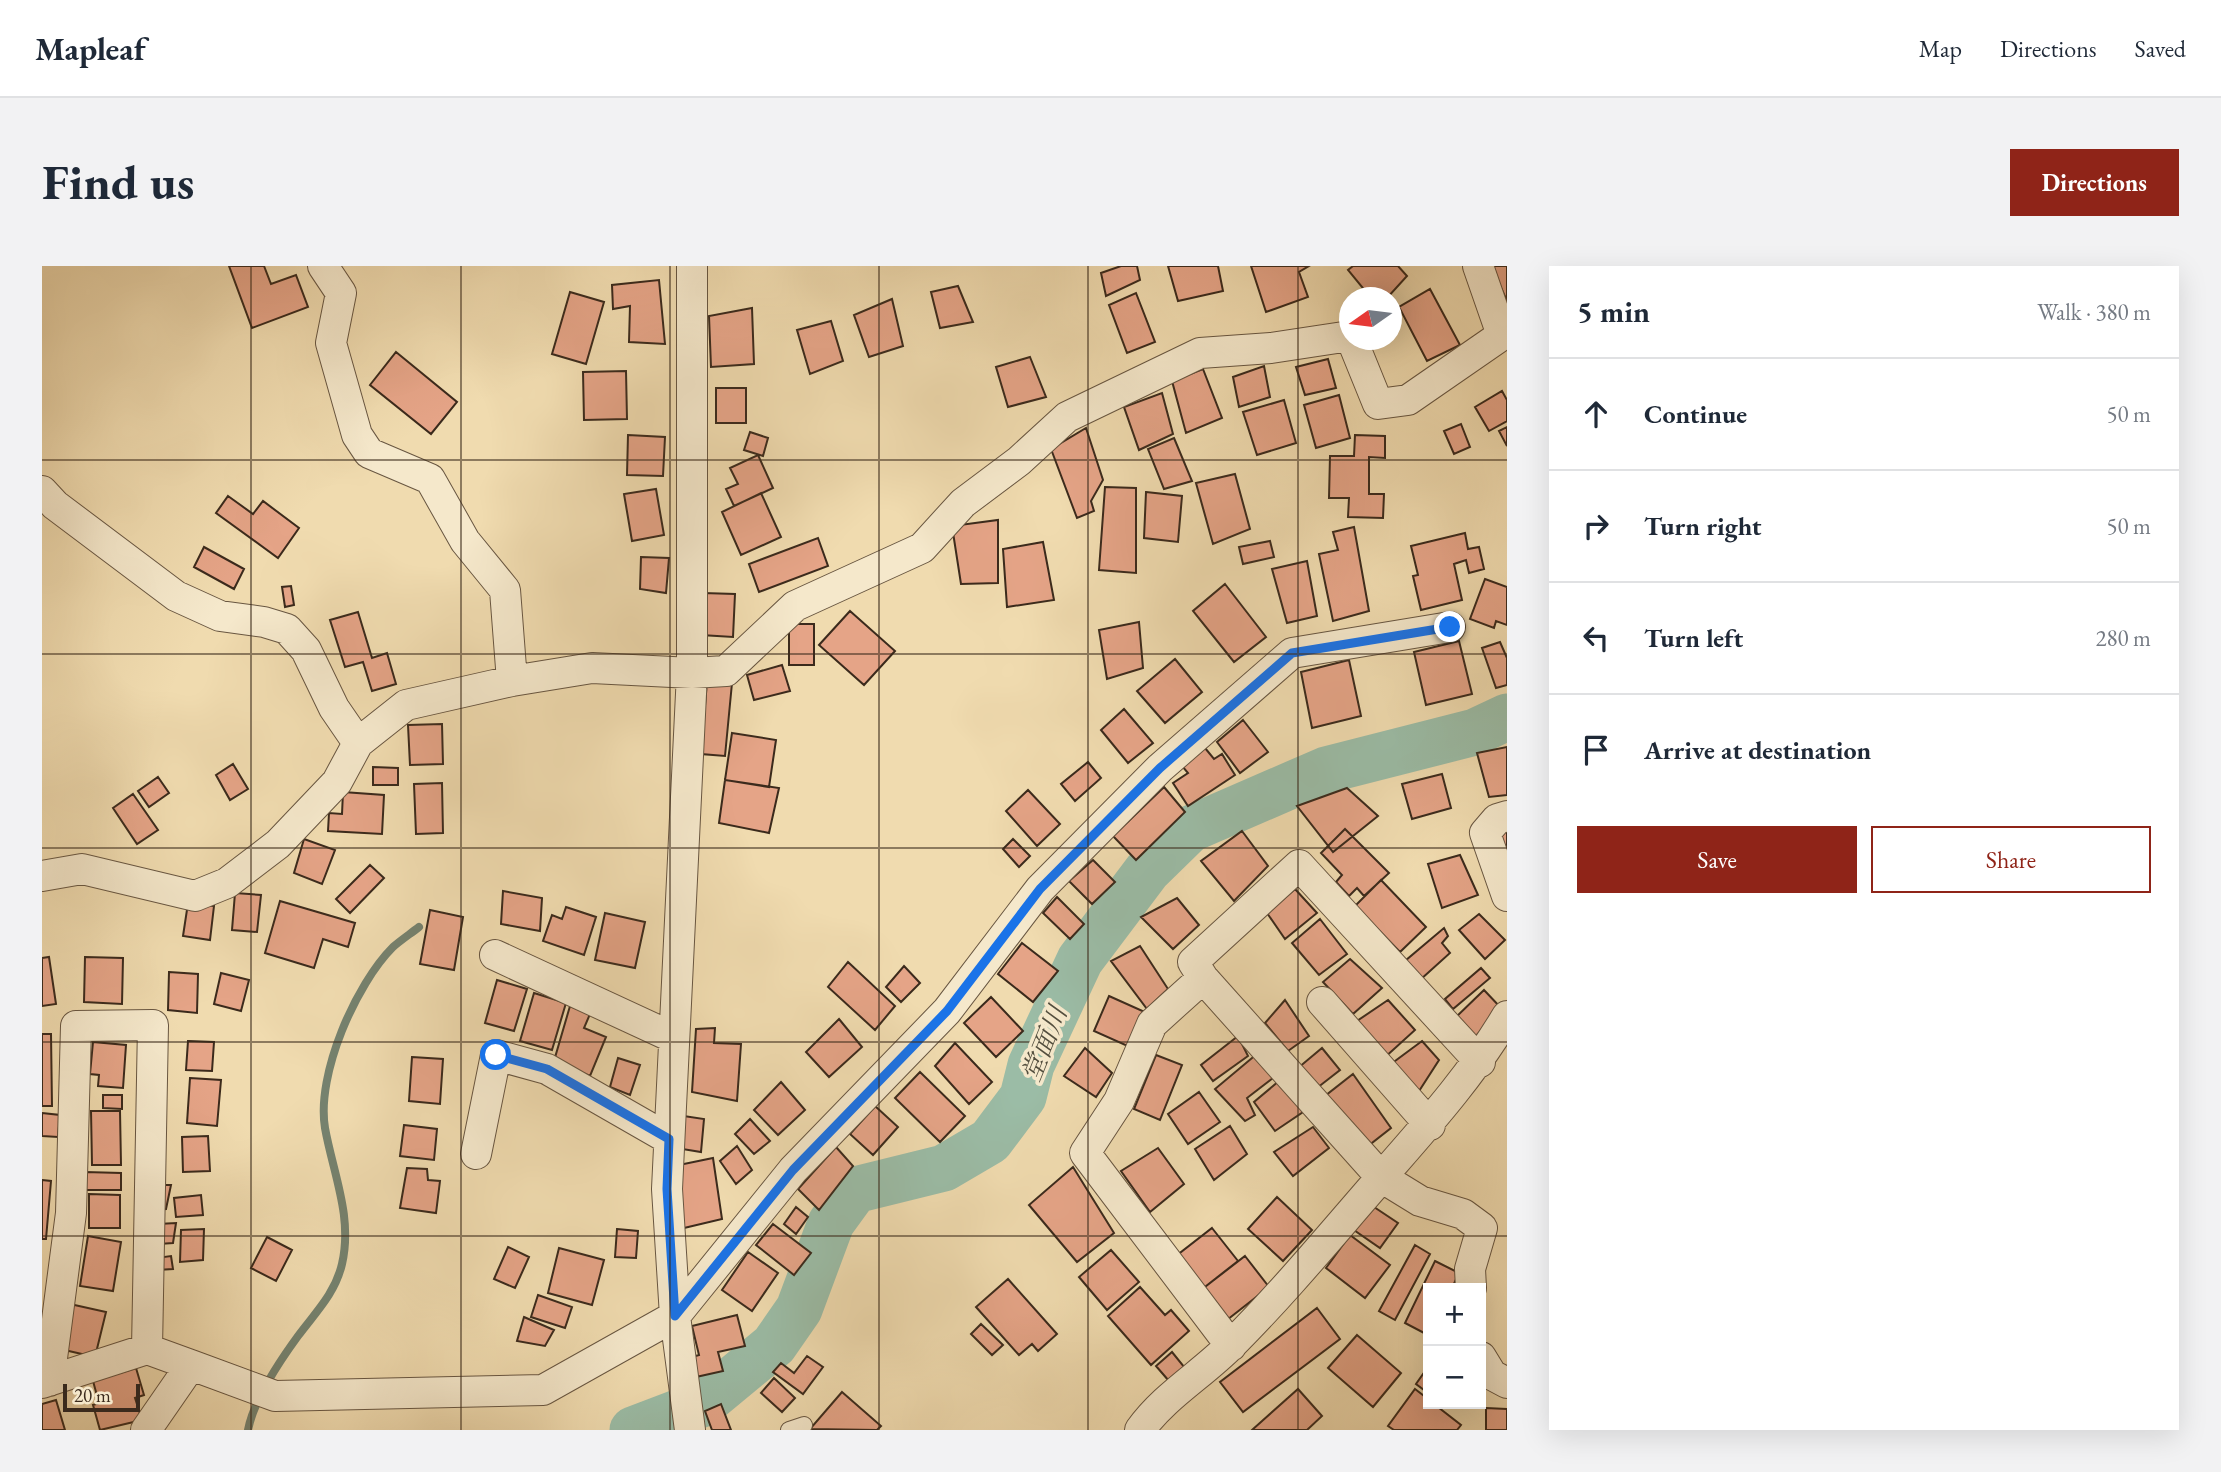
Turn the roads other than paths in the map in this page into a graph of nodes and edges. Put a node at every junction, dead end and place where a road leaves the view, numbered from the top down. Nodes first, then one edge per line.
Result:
1 (323, 266) edge
2 (692, 266) edge
3 (1478, 266) edge
4 (1505, 333) edge
5 (1339, 339) edge
6 (1356, 350) edge
7 (42, 491) edge
8 (1450, 627) dead end
9 (692, 673) junction
10 (512, 681) junction
11 (358, 743) junction
12 (1507, 816) edge
13 (42, 876) edge
14 (1507, 896) edge
15 (495, 956) dead end
16 (1203, 978) junction
17 (1322, 1002) dead end
18 (1507, 1016) edge
19 (672, 1037) junction
20 (1480, 1062) junction
21 (1430, 1125) junction
22 (669, 1139) junction
23 (477, 1154) dead end
24 (1381, 1177) junction
25 (1471, 1283) edge
26 (675, 1316) junction
27 (1231, 1346) junction
28 (147, 1349) junction
29 (191, 1365) junction
30 (1486, 1365) edge
31 (46, 1382) edge
32 (1507, 1383) edge
33 (688, 1418) edge
34 (146, 1430) edge
35 (1140, 1430) edge

1 - 10 street
2 - 9 street
3 - 4 street
4 - 6 street
5 - 9 street
7 - 11 street
8 - 26 street
9 - 10 street
9 - 19 street
10 - 11 street
11 - 13 street
12 - 14 street
15 - 19 street
16 - 20 street
16 - 24 street
16 - 27 street
17 - 21 street
18 - 20 street
19 - 22 street
20 - 21 street
21 - 24 street
22 - 23 street
22 - 26 street
24 - 25 street
24 - 27 street
26 - 29 street
26 - 33 street
27 - 35 street
28 - 29 street
28 - 31 street
28 - 31 street
29 - 34 street
30 - 32 street

